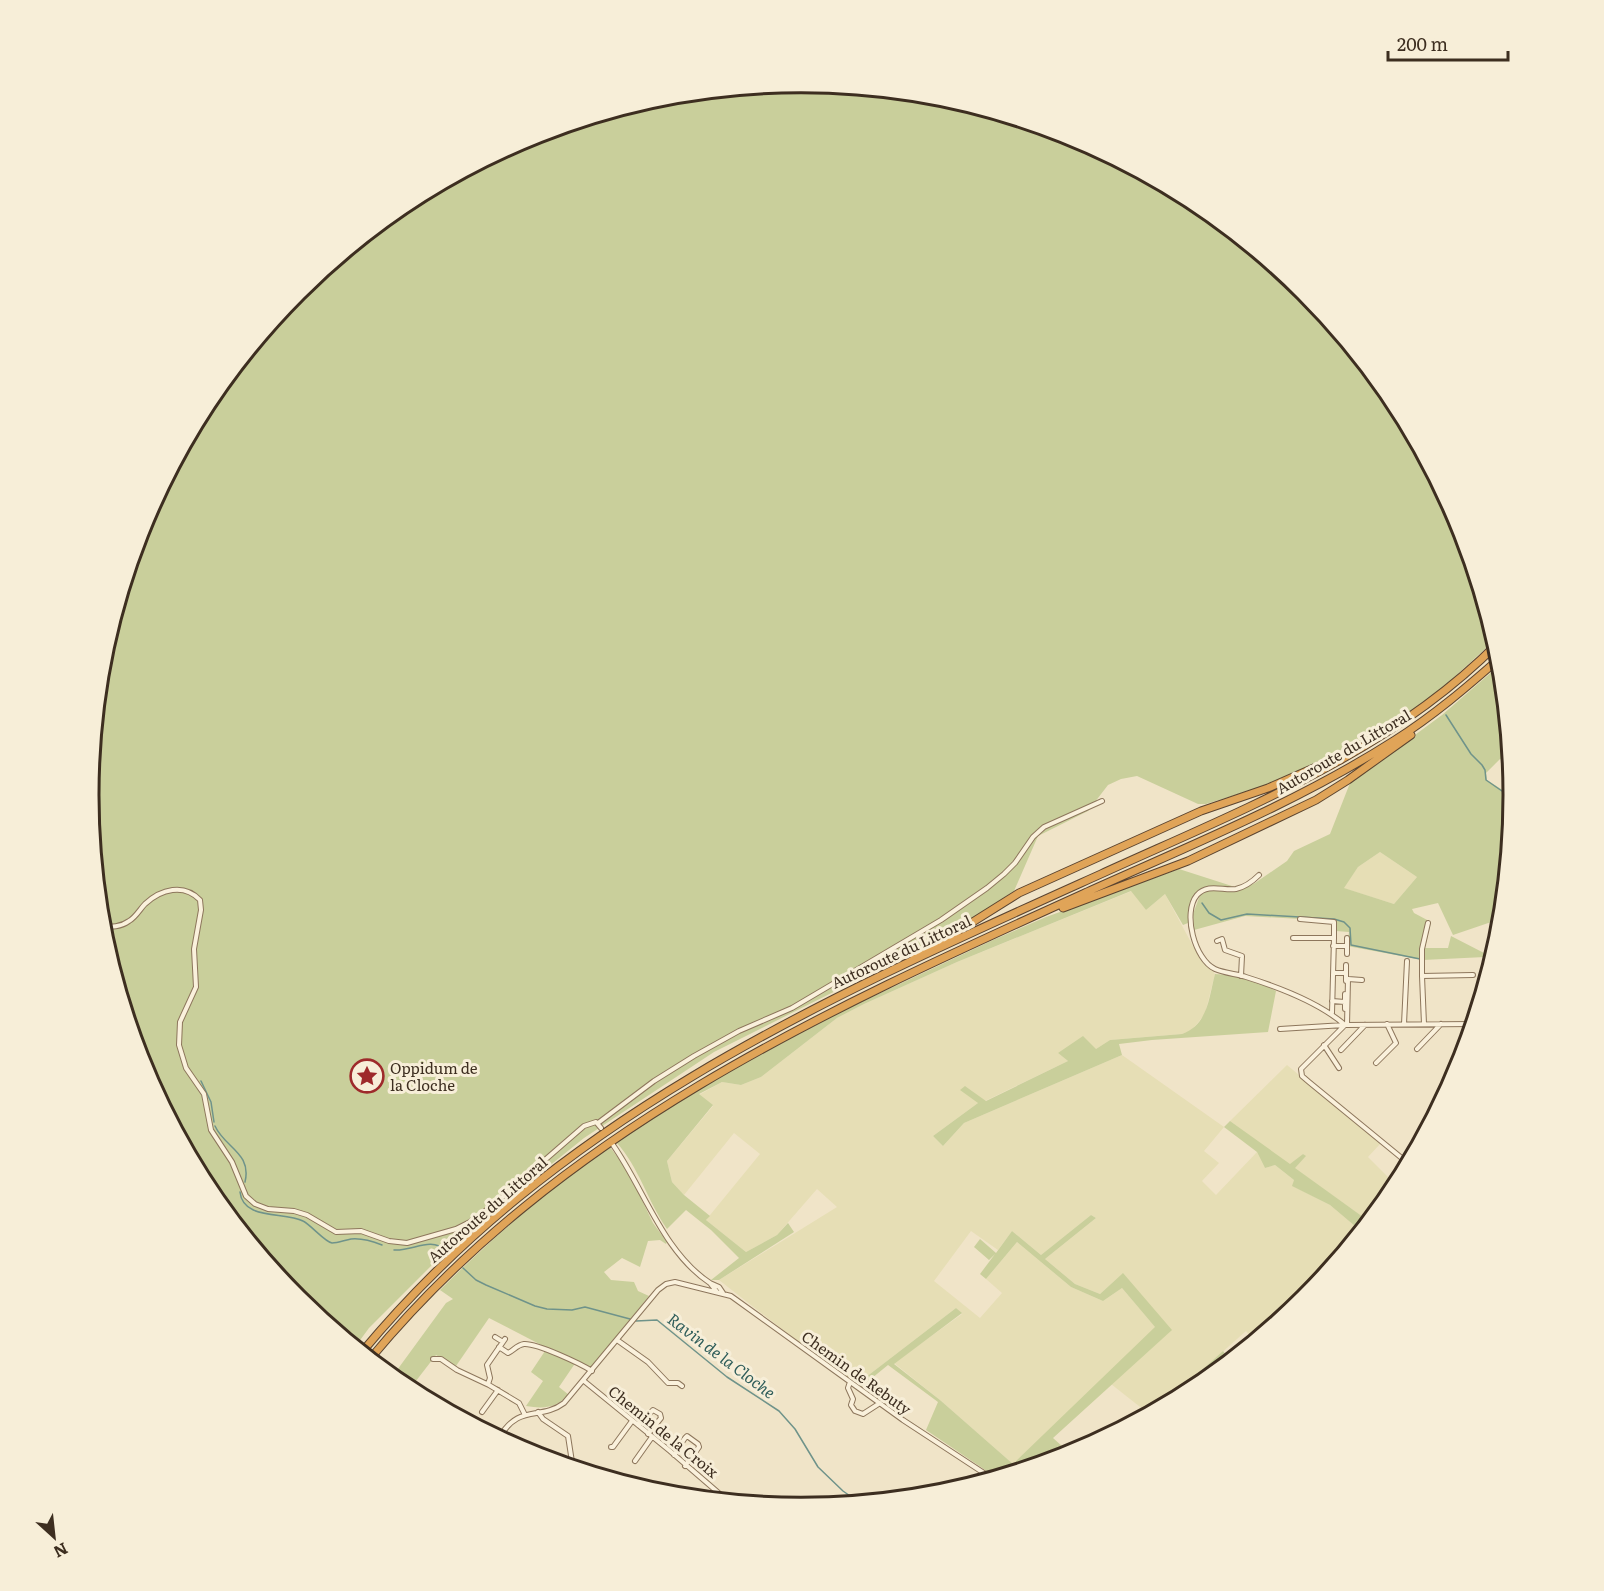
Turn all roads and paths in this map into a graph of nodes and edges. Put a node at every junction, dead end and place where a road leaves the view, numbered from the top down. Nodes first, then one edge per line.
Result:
1 (1489, 651) edge
2 (1492, 664) edge
3 (1492, 666) edge
4 (1390, 730) junction
5 (1101, 801) dead end
6 (1260, 875) dead end
7 (1300, 919) dead end
8 (1428, 923) dead end
9 (112, 926) edge
10 (1293, 938) dead end
11 (1334, 938) junction
12 (1347, 938) dead end
13 (1217, 941) dead end
14 (1334, 946) junction
15 (1347, 946) junction
16 (1347, 954) dead end
17 (950, 955) junction
18 (1407, 961) dead end
19 (1346, 965) dead end
20 (1333, 973) junction
21 (1346, 973) junction
22 (1473, 975) dead end
23 (1241, 976) junction
24 (1422, 976) junction
25 (1362, 980) dead end
26 (1346, 981) dead end
27 (1345, 994) dead end
28 (1332, 1001) junction
29 (825, 1002) junction
30 (1345, 1002) junction
31 (1345, 1009) dead end
32 (1332, 1013) junction
33 (1366, 1024) junction
34 (1387, 1024) junction
35 (1404, 1024) junction
36 (1424, 1024) junction
37 (1441, 1024) junction
38 (1466, 1024) edge
39 (1346, 1025) junction
40 (1280, 1029) dead end
41 (1324, 1045) junction
42 (1417, 1049) dead end
43 (1341, 1050) dead end
44 (1376, 1063) dead end
45 (1339, 1068) dead end
46 (614, 1144) dead end
47 (1403, 1159) edge
48 (710, 1283) junction
49 (717, 1292) junction
50 (723, 1293) junction
51 (495, 1337) dead end
52 (617, 1340) junction
53 (366, 1347) edge
54 (499, 1347) junction
55 (375, 1354) edge
56 (433, 1359) dead end
57 (592, 1371) junction
58 (584, 1381) junction
59 (850, 1382) junction
60 (488, 1384) junction
61 (682, 1386) dead end
62 (498, 1390) junction
63 (880, 1403) junction
64 (482, 1412) dead end
65 (538, 1412) junction
66 (525, 1414) junction
67 (633, 1421) junction
68 (638, 1425) junction
69 (504, 1432) edge
70 (650, 1436) junction
71 (611, 1447) dead end
72 (674, 1455) junction
73 (572, 1459) edge
74 (635, 1461) dead end
75 (685, 1466) junction
76 (985, 1474) edge
77 (715, 1492) edge

1 - 4 highway, Autoroute du Littoral
2 - 17 highway, Autoroute du Littoral
3 - 17 highway
4 - 29 highway, Autoroute du Littoral
4 - 29 highway
5 - 9 street
6 - 23 street
7 - 11 street
8 - 24 street
10 - 11 street
11 - 14 street
12 - 15 street
13 - 23 street
14 - 15 street
14 - 20 street
15 - 16 street
17 - 55 highway, Autoroute du Littoral
18 - 35 street
19 - 21 street
20 - 21 street
20 - 28 street
21 - 26 street
22 - 24 street
23 - 32 street
24 - 36 street
25 - 39 street
27 - 30 street
28 - 30 street
28 - 32 street
29 - 53 highway, Autoroute du Littoral
30 - 31 street
32 - 39 street
33 - 34 street
33 - 39 street
33 - 43 street
34 - 35 street
34 - 44 street
35 - 36 street
36 - 37 street
37 - 38 street
37 - 42 street
39 - 40 street
39 - 41 street
41 - 45 street
41 - 47 street
46 - 48 street, Chemin de Rebuty
48 - 49 street, Chemin de Rebuty
48 - 50 street, Chemin de Rebuty
49 - 50 street
49 - 52 street
50 - 59 street, Chemin de Rebuty
51 - 54 street
52 - 57 street
52 - 61 street
54 - 57 street
54 - 60 street
56 - 60 street
57 - 58 street
58 - 65 street
58 - 67 street, Chemin de la Croix
59 - 63 street, Chemin de Rebuty
59 - 63 street
60 - 62 street
62 - 64 street
62 - 66 street
63 - 76 street, Chemin de Rebuty
65 - 66 street
65 - 73 street
66 - 69 street
67 - 68 street, Chemin de la Croix
67 - 71 street
68 - 70 street, Chemin de la Croix
68 - 70 street
70 - 72 street, Chemin de la Croix
70 - 74 street
72 - 75 street, Chemin de la Croix
72 - 75 street
75 - 77 street, Chemin de la Croix

